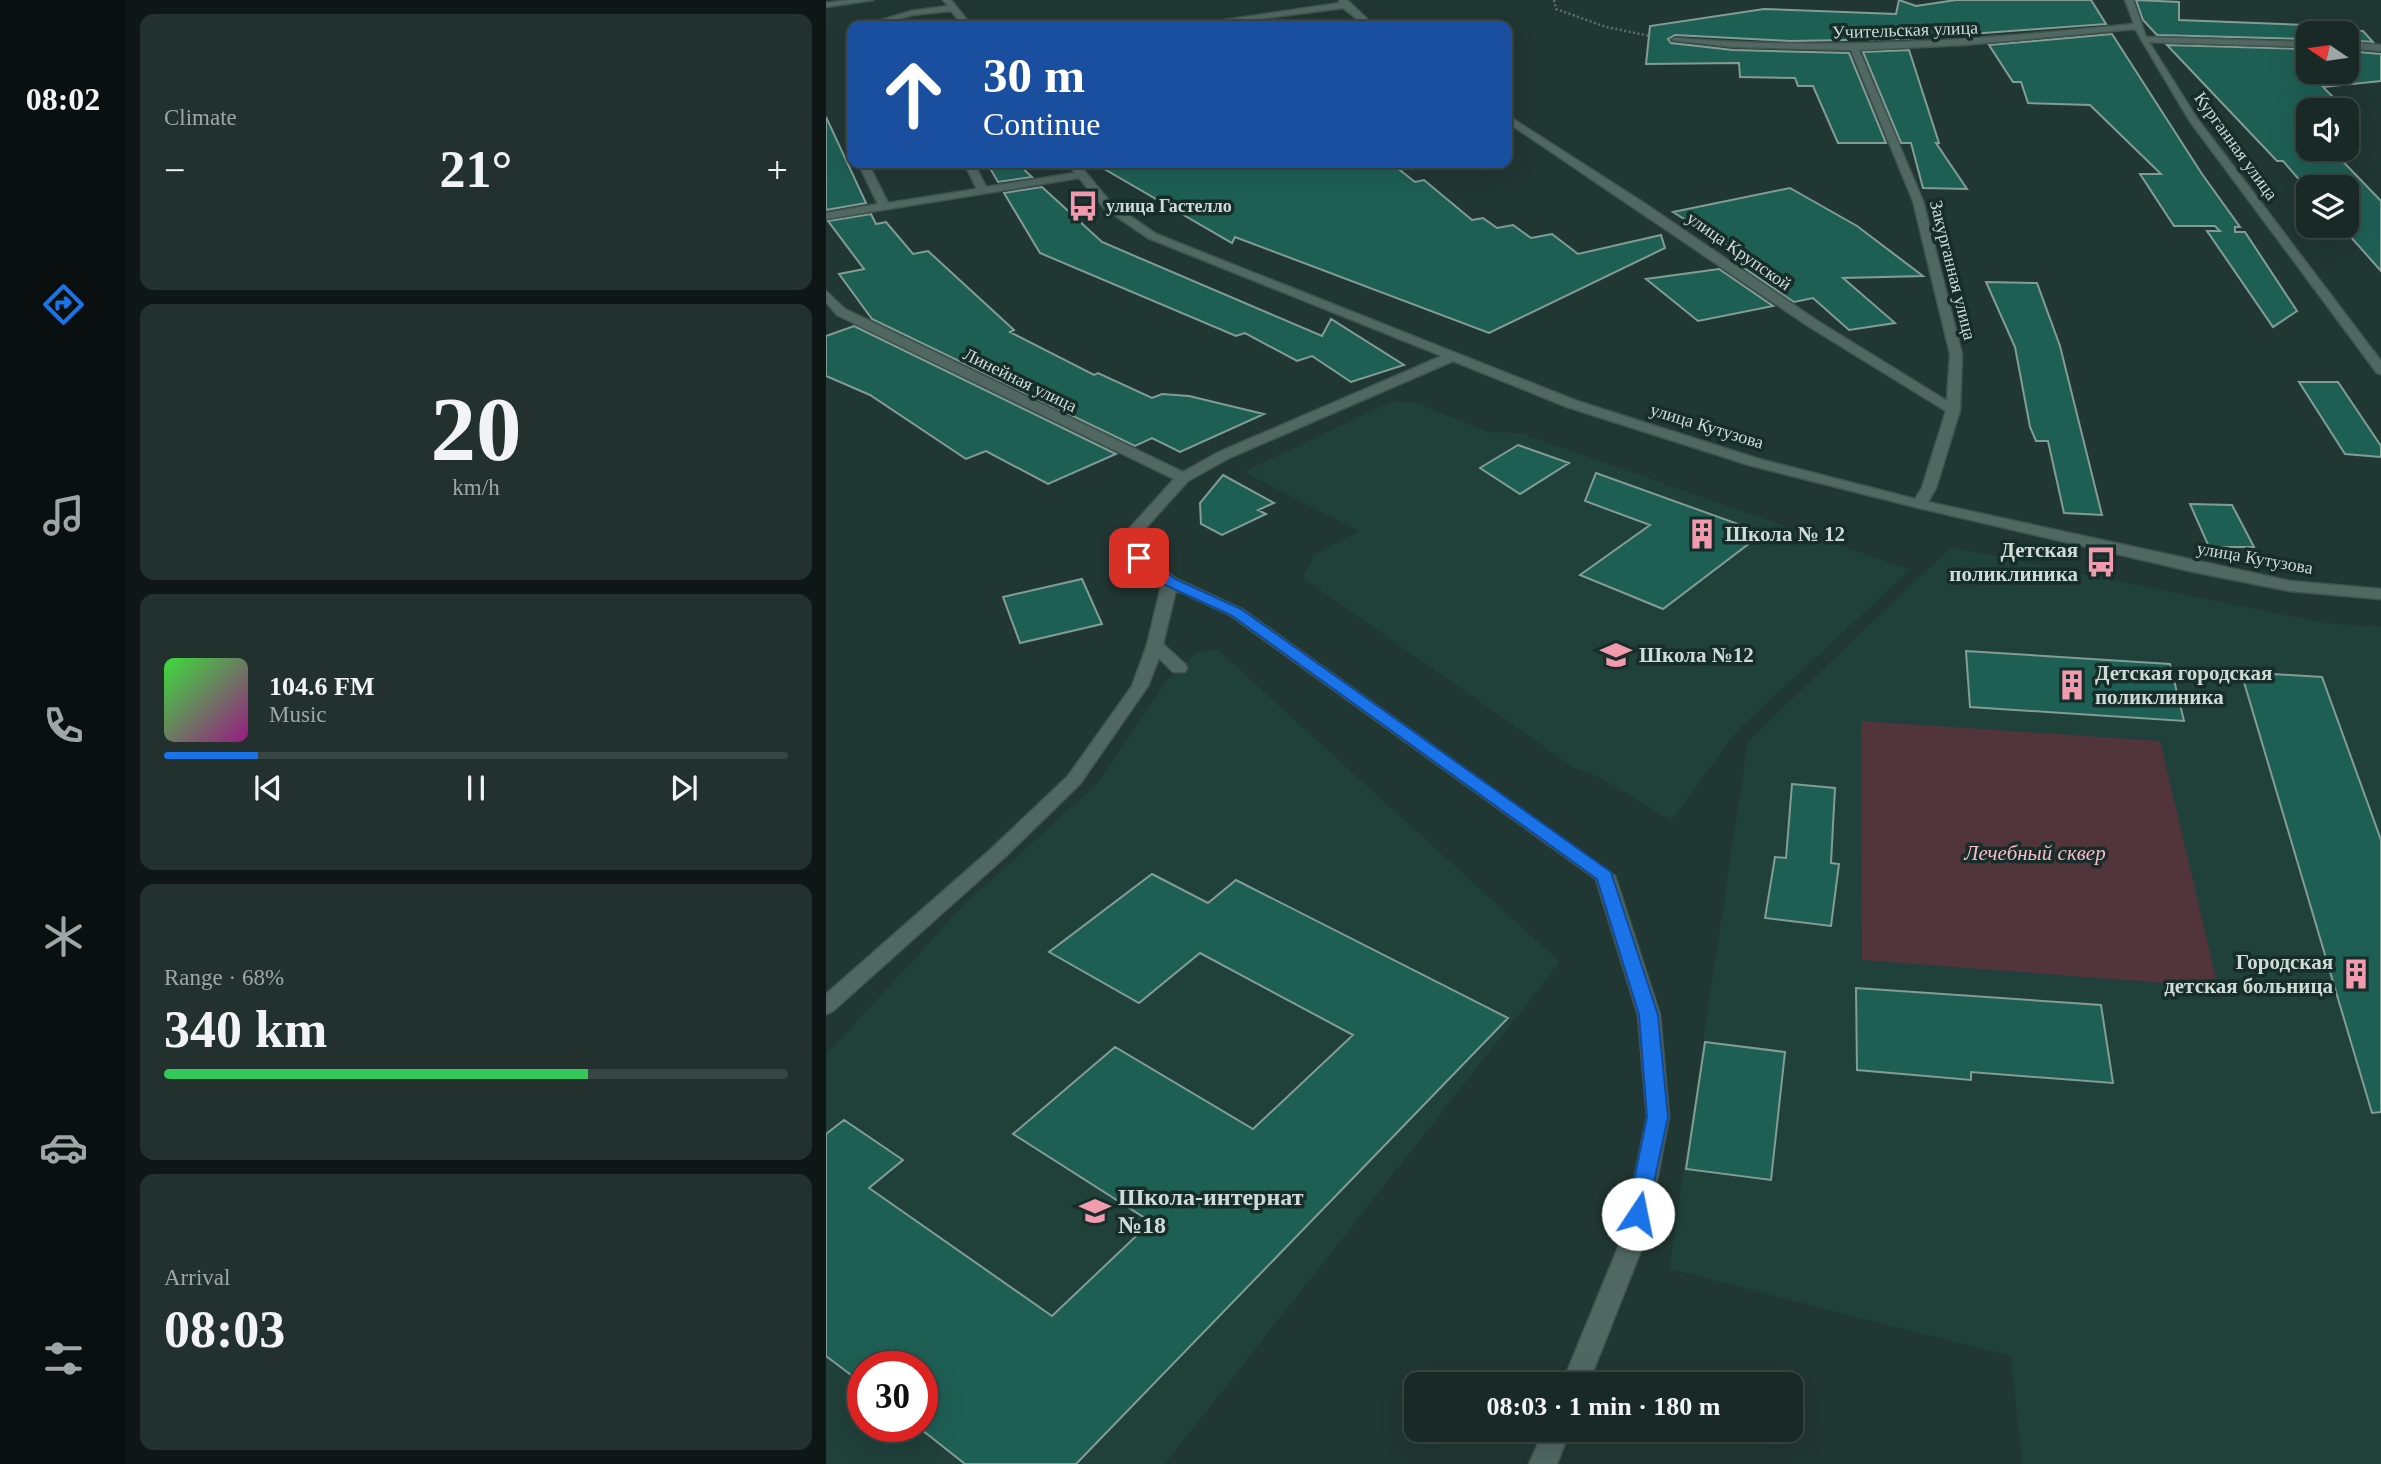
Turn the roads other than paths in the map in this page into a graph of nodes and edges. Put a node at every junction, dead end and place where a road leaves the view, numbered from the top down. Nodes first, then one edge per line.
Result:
1 (869, 0) edge
2 (947, 0) edge
3 (2129, 0) edge
4 (1344, 3) edge
5 (826, 5) edge
6 (953, 8) junction
7 (879, 21) edge
8 (964, 21) edge
9 (1222, 21) edge
10 (1365, 21) edge
11 (2136, 26) junction
12 (2143, 39) junction
13 (1675, 40) road end
14 (2296, 44) edge
15 (2359, 46) edge
16 (2367, 46) junction
17 (2381, 47) edge
18 (1855, 50) junction
19 (2381, 55) edge
20 (1512, 121) edge
21 (865, 168) edge
22 (972, 168) edge
23 (1077, 169) edge
24 (983, 191) junction
25 (884, 206) junction
26 (826, 216) edge
27 (826, 295) edge
28 (842, 312) junction
29 (826, 318) edge
30 (1451, 356) junction
31 (2381, 370) edge
32 (1953, 410) junction
33 (1183, 478) junction
34 (1919, 504) junction
35 (1170, 582) junction
36 (2381, 594) edge
37 (1155, 645) junction
38 (1179, 668) dead end
39 (826, 1006) edge
40 (1580, 1372) edge
41 (1552, 1442) edge
42 (1543, 1464) edge

1 - 5 street
2 - 6 street
3 - 11 street, Курганная улица
4 - 9 street
4 - 10 street
6 - 7 street
6 - 8 street
11 - 12 street, Курганная улица
11 - 18 street, Учительская улица
12 - 14 street
12 - 31 street, Курганная улица
13 - 18 street, Учительская улица
15 - 16 street
16 - 17 street
16 - 19 street
18 - 32 street, Закурганная улица
20 - 32 street, улица Крупской
21 - 25 street
22 - 24 street
23 - 24 street
23 - 30 street, улица Кутузова
24 - 25 street
25 - 26 street
27 - 28 street, Линейная улица
28 - 29 street
28 - 33 street, Линейная улица
30 - 33 street
30 - 34 street, улица Кутузова
32 - 34 street, Закурганная улица
33 - 35 street
34 - 36 street, улица Кутузова
35 - 37 street
35 - 40 street
37 - 38 street
37 - 39 street
41 - 42 street

